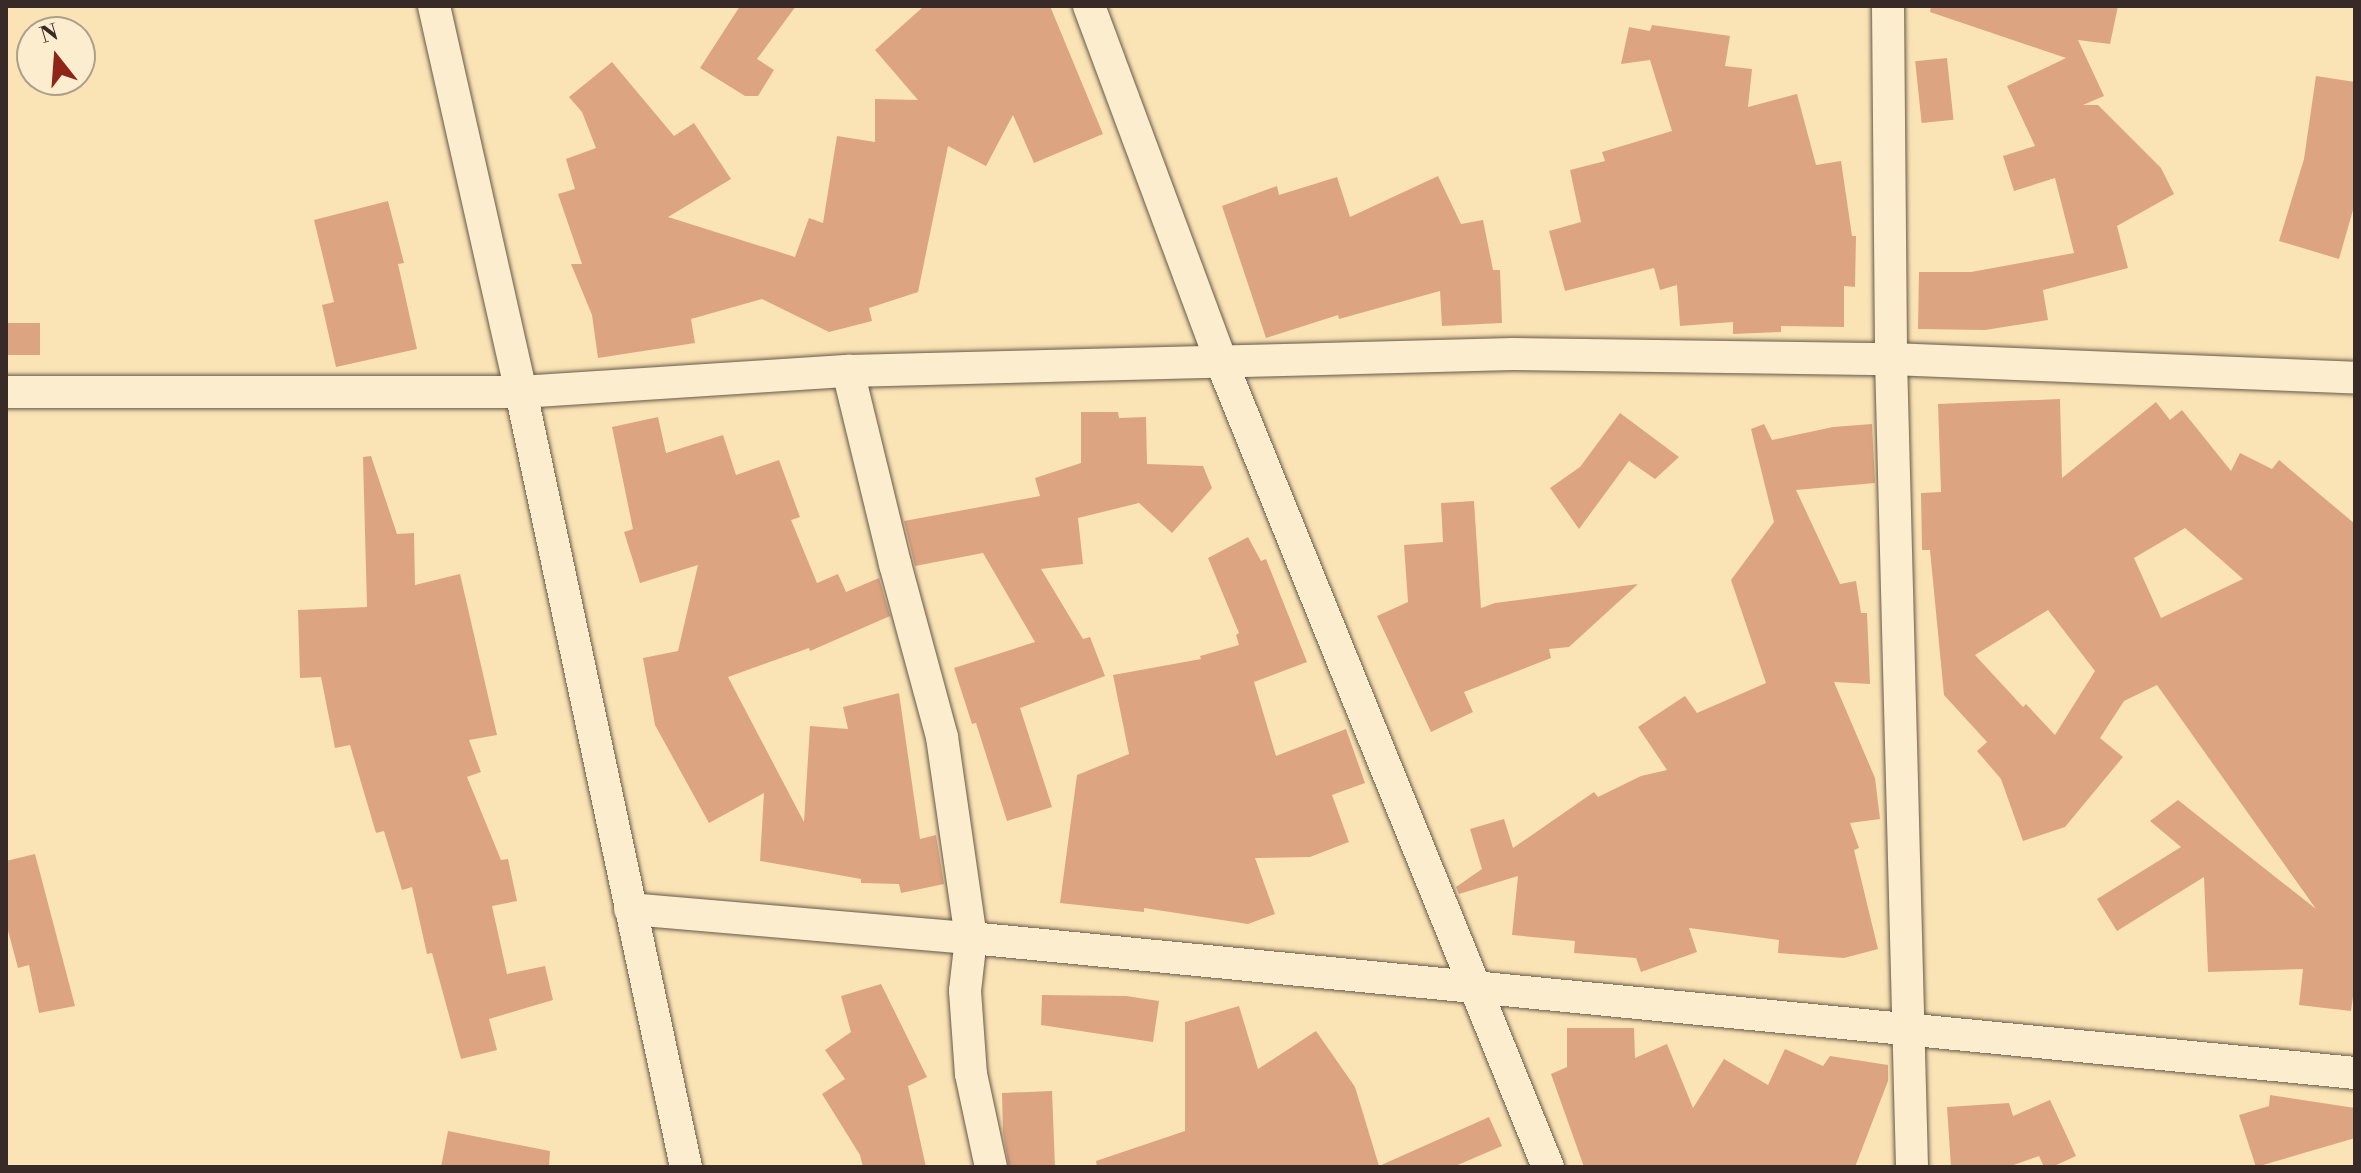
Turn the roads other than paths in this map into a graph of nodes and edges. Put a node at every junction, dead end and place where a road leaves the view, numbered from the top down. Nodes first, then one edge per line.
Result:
1 (434, 6) edge
2 (1089, 6) edge
3 (1888, 6) edge
4 (1891, 359) junction
5 (1221, 361) junction
6 (848, 371) junction
7 (2355, 378) edge
8 (6, 392) edge
9 (521, 392) junction
10 (630, 909) junction
11 (971, 938) junction
12 (1479, 990) junction
13 (1910, 1030) junction
14 (2355, 1073) edge
15 (686, 1167) edge
16 (991, 1167) edge
17 (1548, 1167) edge
18 (1912, 1167) edge

1 - 9 street
2 - 5 street
3 - 4 street
4 - 5 street
4 - 7 street
4 - 13 street
5 - 6 street
5 - 12 street
6 - 9 street
6 - 11 street
8 - 9 street
9 - 10 street
10 - 11 street
10 - 15 street
11 - 12 street
11 - 16 street
12 - 13 street
12 - 17 street
13 - 14 street
13 - 18 street

